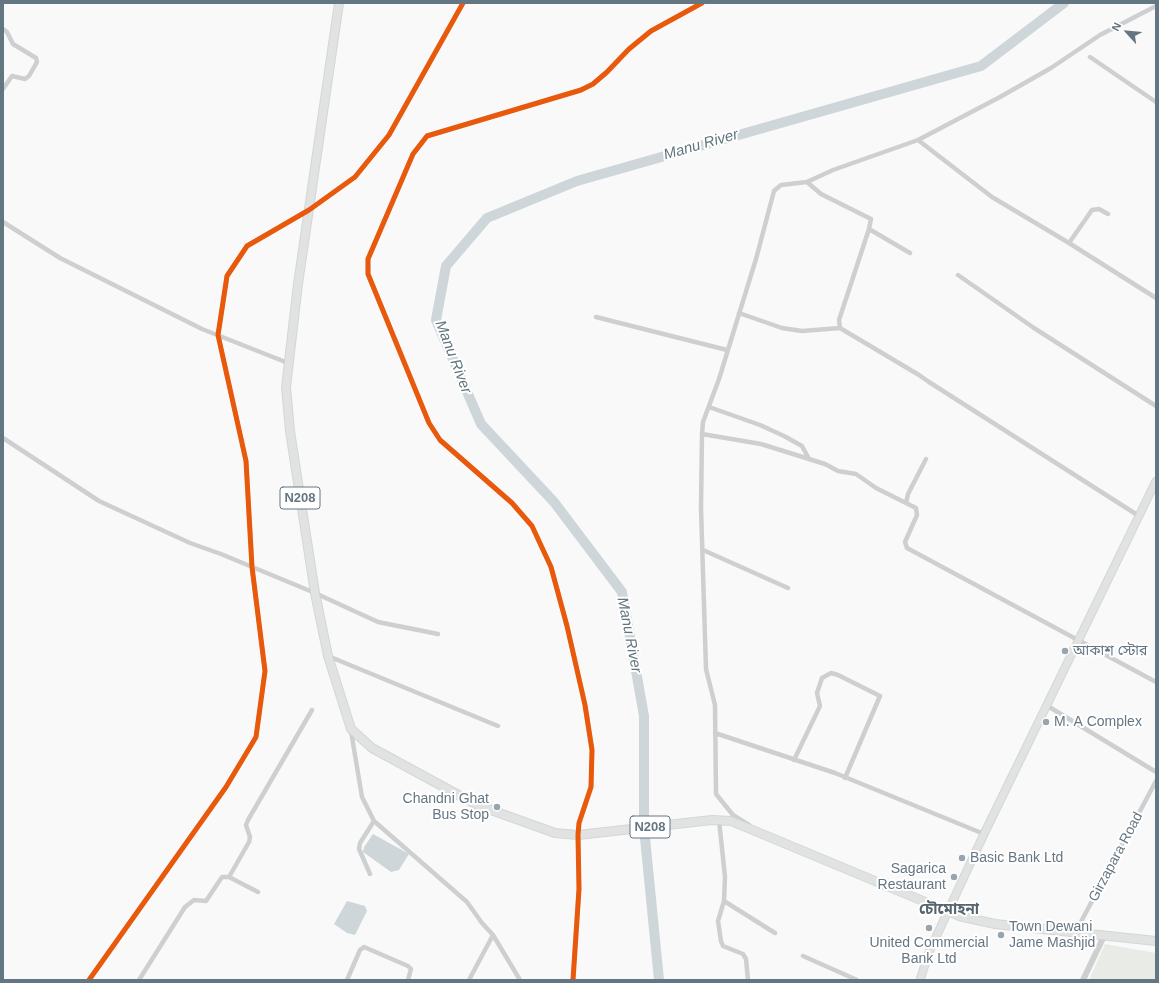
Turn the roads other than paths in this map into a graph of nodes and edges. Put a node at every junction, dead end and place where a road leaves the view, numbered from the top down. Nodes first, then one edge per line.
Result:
1 (340, 3) edge
2 (463, 3) edge
3 (702, 3) edge
4 (1156, 6) edge
5 (3, 29) edge
6 (1090, 57) dead end
7 (3, 89) edge
8 (1156, 102) edge
9 (918, 140) junction
10 (807, 182) junction
11 (309, 210) junction
12 (1108, 214) dead end
13 (3, 222) edge
14 (869, 229) junction
15 (1069, 243) junction
16 (910, 253) dead end
17 (958, 275) dead end
18 (1156, 298) edge
19 (739, 313) junction
20 (596, 317) dead end
21 (840, 328) junction
22 (218, 335) junction
23 (728, 350) junction
24 (288, 363) junction
25 (1156, 406) edge
26 (709, 407) junction
27 (702, 434) junction
28 (3, 438) edge
29 (809, 459) junction
30 (926, 459) dead end
31 (1156, 481) edge
32 (1154, 492) edge
33 (906, 503) junction
34 (1139, 516) junction
35 (703, 550) junction
36 (252, 567) junction
37 (788, 588) dead end
38 (315, 593) junction
39 (438, 634) dead end
40 (1077, 639) junction
41 (328, 656) junction
42 (1156, 682) edge
43 (1046, 705) junction
44 (312, 710) dead end
45 (498, 726) dead end
46 (351, 729) junction
47 (715, 733) junction
48 (794, 760) junction
49 (1156, 772) edge
50 (845, 778) junction
51 (1156, 781) edge
52 (715, 820) junction
53 (374, 821) junction
54 (984, 834) junction
55 (578, 835) junction
56 (770, 837) junction
57 (370, 874) dead end
58 (229, 877) junction
59 (258, 892) dead end
60 (724, 901) junction
61 (947, 911) junction
62 (775, 932) dead end
63 (1075, 933) junction
64 (493, 935) junction
65 (1104, 936) junction
66 (1156, 941) edge
67 (804, 956) dead end
68 (89, 980) edge
69 (139, 980) edge
70 (347, 980) edge
71 (408, 980) edge
72 (468, 980) edge
73 (520, 980) edge
74 (573, 980) edge
75 (748, 980) edge
76 (857, 980) edge
77 (920, 980) edge
78 (1083, 980) edge

1 - 11 highway, N208
2 - 11 street
3 - 55 street
4 - 9 street
5 - 7 street
6 - 8 street
9 - 10 street
9 - 15 street
10 - 14 street
10 - 19 street
11 - 22 street
11 - 24 highway, N208
12 - 15 street
13 - 22 street
14 - 16 street
14 - 21 street
15 - 18 street
17 - 25 street
19 - 21 street
19 - 23 street
20 - 23 street
21 - 34 street
22 - 24 street
22 - 36 street
23 - 26 street
24 - 38 highway, N208
26 - 27 street
26 - 29 street
27 - 29 street
27 - 35 street
28 - 36 street
29 - 33 street
30 - 33 street
31 - 32 main road
32 - 34 main road
33 - 40 street
34 - 40 main road
35 - 37 street
35 - 47 street
36 - 38 street
36 - 68 street
38 - 39 street
38 - 41 highway, N208
40 - 42 street
40 - 43 main road
41 - 45 street
41 - 46 highway, N208
43 - 49 street
43 - 54 main road
44 - 58 street
46 - 53 street
46 - 55 highway, N208
47 - 48 street
47 - 56 street
48 - 50 street
48 - 50 street
50 - 54 street
51 - 63 street, Girzapara Road
52 - 55 highway, N208
52 - 56 highway, N208
52 - 60 street
53 - 57 street
53 - 64 street
54 - 61 main road
55 - 74 street
56 - 61 highway, N208
58 - 59 street
58 - 69 street
60 - 62 street
60 - 75 street
61 - 63 highway, N208
61 - 77 main road
63 - 65 highway, N208
64 - 72 street
64 - 73 street
65 - 66 highway, N208
65 - 78 street
67 - 76 street
70 - 71 street

